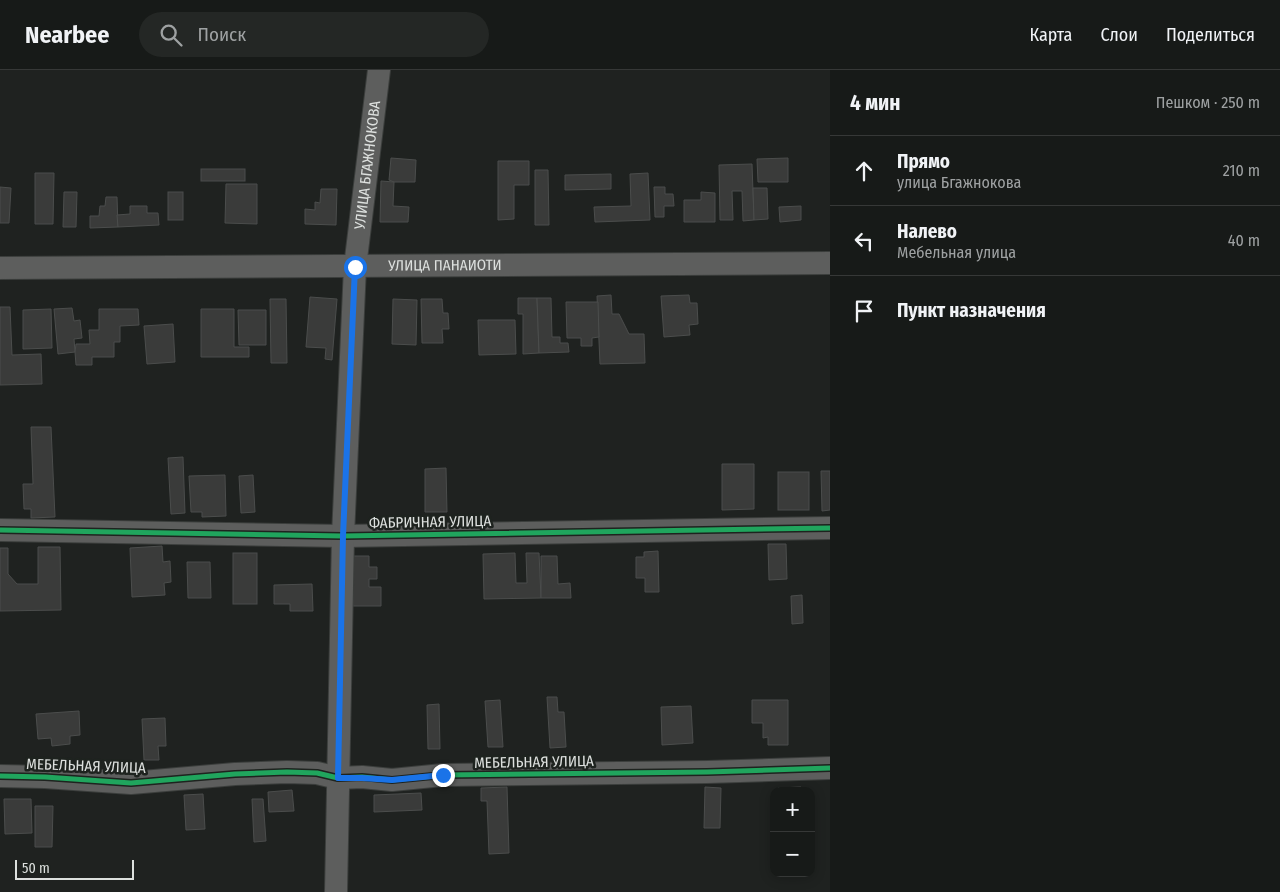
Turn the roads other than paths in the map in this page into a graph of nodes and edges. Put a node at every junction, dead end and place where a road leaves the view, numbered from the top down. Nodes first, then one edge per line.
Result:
1 (379, 70) edge
2 (830, 263) edge
3 (355, 267) junction
4 (0, 268) edge
5 (830, 528) edge
6 (0, 530) edge
7 (343, 536) junction
8 (830, 768) edge
9 (0, 776) edge
10 (338, 778) junction
11 (336, 892) edge

1 - 3 street, УЛИЦА БГАЖНОКОВА
2 - 3 street, УЛИЦА ПАНАИОТИ
3 - 4 street, УЛИЦА ПАНАИОТИ
3 - 7 street, УЛИЦА БГАЖНОКОВА
5 - 7 street, ФАБРИЧНАЯ УЛИЦА
6 - 7 street, ФАБРИЧНАЯ УЛИЦА
7 - 10 street, УЛИЦА БГАЖНОКОВА
8 - 10 street, МЕБЕЛЬНАЯ УЛИЦА
9 - 10 street, МЕБЕЛЬНАЯ УЛИЦА
10 - 11 street, УЛИЦА БГАЖНОКОВА

